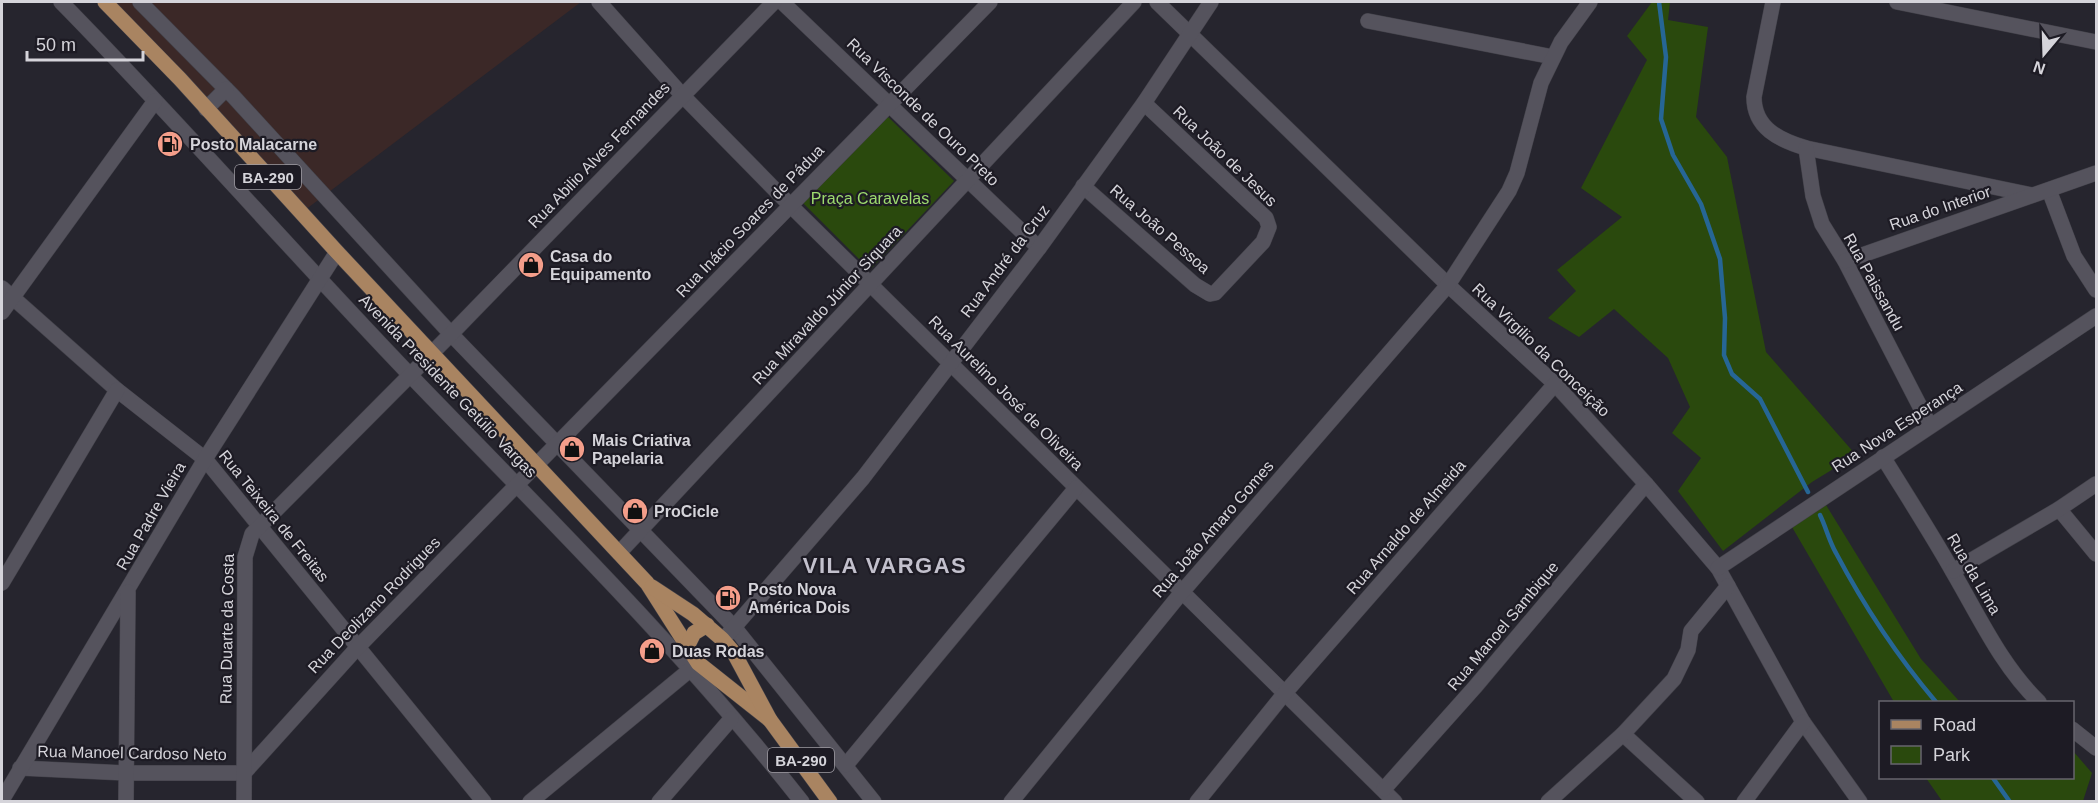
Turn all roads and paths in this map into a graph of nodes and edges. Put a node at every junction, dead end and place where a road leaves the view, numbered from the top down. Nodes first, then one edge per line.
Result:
1 (61, 2) edge
2 (105, 2) edge
3 (140, 2) edge
4 (599, 2) edge
5 (774, 2) edge
6 (782, 2) edge
7 (990, 2) edge
8 (1134, 2) edge
9 (1157, 2) edge
10 (1211, 2) edge
11 (1590, 2) edge
12 (1773, 2) edge
13 (1897, 2) edge
14 (1368, 21) dead end
15 (1189, 33) junction
16 (2097, 42) edge
17 (1553, 57) junction
18 (226, 89) junction
19 (682, 95) junction
20 (155, 101) junction
21 (1144, 103) junction
22 (889, 105) junction
23 (206, 109) junction
24 (1806, 148) junction
25 (2097, 173) edge
26 (967, 179) junction
27 (1083, 186) junction
28 (2049, 190) junction
29 (2032, 195) junction
30 (791, 206) junction
31 (1039, 248) junction
32 (337, 252) junction
33 (1845, 261) junction
34 (319, 278) junction
35 (872, 285) junction
36 (1448, 285) junction
37 (2097, 290) edge
38 (6, 292) edge
39 (1215, 292) joint
40 (2, 312) edge
41 (2097, 316) edge
42 (451, 334) junction
43 (432, 353) junction
44 (950, 363) junction
45 (410, 375) junction
46 (1555, 384) junction
47 (117, 390) junction
48 (1930, 426) junction
49 (556, 444) junction
50 (1883, 458) junction
51 (205, 459) junction
52 (535, 465) junction
53 (517, 483) junction
54 (2097, 483) edge
55 (1646, 484) junction
56 (1076, 488) junction
57 (2059, 509) junction
58 (258, 526) junction
59 (640, 532) junction
60 (619, 553) junction
61 (2097, 554) edge
62 (1718, 568) junction
63 (1953, 571) junction
64 (2, 583) edge
65 (646, 584) junction
66 (1728, 586) junction
67 (128, 591) junction
68 (1182, 592) junction
69 (707, 624) junction
70 (734, 627) junction
71 (722, 639) junction
72 (687, 647) junction
73 (357, 648) junction
74 (737, 659) junction
75 (694, 667) junction
76 (714, 675) junction
77 (1284, 694) junction
78 (2038, 701) edge
79 (731, 719) junction
80 (770, 720) junction
81 (1803, 722) junction
82 (2074, 730) edge
83 (1623, 734) junction
84 (2097, 748) edge
85 (846, 765) junction
86 (20, 768) junction
87 (126, 773) junction
88 (244, 773) junction
89 (4, 792) edge
90 (1391, 798) edge
91 (126, 801) edge
92 (244, 801) edge
93 (484, 801) edge
94 (530, 801) edge
95 (659, 801) edge
96 (802, 801) edge
97 (830, 801) edge
98 (874, 801) edge
99 (1011, 801) edge
100 (1197, 801) edge
101 (1548, 801) edge
102 (1697, 801) edge
103 (1744, 801) edge
104 (1860, 801) edge

1 - 20 street, Avenida Presidente Getúlio Vargas
2 - 23 main road, Avenida Presidente Getúlio Vargas / BA-290
3 - 18 street
4 - 19 street, Rua Aurelino José de Oliveira
5 - 19 street, Rua Abilio Alves Fernandes
6 - 22 street, Rua Visconde de Ouro Preto
7 - 22 street, Rua Inácio Soares de Pádua
8 - 26 street, Rua Miravaldo Júnior Siquara
9 - 15 street, Rua Virgilio da Conceição
10 - 15 street, Rua André da Cruz
11 - 17 street, Rua João Amaro Gomes
12 - 24 street
13 - 16 street
14 - 17 street
15 - 21 street, Rua André da Cruz
15 - 36 street, Rua Virgilio da Conceição
17 - 36 street, Rua João Amaro Gomes
18 - 23 street
18 - 42 street
19 - 30 street, Rua Aurelino José de Oliveira
19 - 42 street, Rua Abilio Alves Fernandes
20 - 34 street, Avenida Presidente Getúlio Vargas
20 - 38 street
21 - 27 street, Rua André da Cruz
21 - 39 street, Rua João de Jesus
22 - 26 street, Rua Visconde de Ouro Preto
22 - 30 street, Rua Inácio Soares de Pádua
23 - 32 main road, Avenida Presidente Getúlio Vargas / BA-290
24 - 29 street
24 - 33 street, Rua Paissandu
25 - 28 street, Rua do Interior
26 - 31 street, Rua Visconde de Ouro Preto
26 - 35 street, Rua Miravaldo Júnior Siquara
27 - 31 street, Rua André da Cruz
27 - 39 street, Rua João Pessoa
28 - 29 street, Rua do Interior
28 - 37 street
29 - 33 street, Rua do Interior
30 - 35 street, Rua Aurelino José de Oliveira
30 - 49 street, Rua Inácio Soares de Pádua
31 - 44 street, Rua André da Cruz
32 - 34 street, Rua Padre Vieira
32 - 43 main road, Avenida Presidente Getúlio Vargas / BA-290
33 - 48 street, Rua Paissandu
34 - 45 street, Avenida Presidente Getúlio Vargas
34 - 51 street, Rua Padre Vieira
35 - 44 street, Rua Aurelino José de Oliveira
35 - 59 street, Rua Miravaldo Júnior Siquara
36 - 46 street, Rua Virgilio da Conceição
36 - 68 street, Rua João Amaro Gomes
38 - 40 street
38 - 47 street, Rua Teixeira de Freitas
41 - 48 street, Rua Nova Esperança
42 - 43 street, Rua Abilio Alves Fernandes
42 - 49 street
43 - 45 street, Rua Duarte da Costa
43 - 52 main road, Avenida Presidente Getúlio Vargas / BA-290
44 - 56 street, Rua Aurelino José de Oliveira
44 - 70 street, Rua André da Cruz
45 - 53 street, Avenida Presidente Getúlio Vargas
45 - 58 street, Rua Duarte da Costa
46 - 55 street, Rua Virgilio da Conceição
46 - 77 street, Rua Arnaldo de Almeida
47 - 51 street, Rua Teixeira de Freitas
47 - 64 street
48 - 50 street, Rua Nova Esperança
49 - 52 street, Rua Inácio Soares de Pádua
49 - 59 street
50 - 62 street, Rua Nova Esperança
50 - 63 street, Rua da Lima
51 - 58 street, Rua Teixeira de Freitas
51 - 67 street, Rua Padre Vieira
52 - 53 street, Rua Deolizano Rodrigues
52 - 60 main road, Avenida Presidente Getúlio Vargas / BA-290
53 - 73 street, Rua Deolizano Rodrigues
53 - 75 street, Avenida Presidente Getúlio Vargas
54 - 57 street
55 - 62 street, Rua Virgilio da Conceição
55 - 90 street, Rua Manoel Sambique
56 - 68 street, Rua Aurelino José de Oliveira
56 - 85 street
57 - 61 street
57 - 63 street
58 - 73 street, Rua Teixeira de Freitas
58 - 88 street, Rua Duarte da Costa
59 - 60 street, Rua Miravaldo Júnior Siquara
59 - 70 street
60 - 65 main road, Avenida Presidente Getúlio Vargas / BA-290
62 - 66 street, Rua Virgilio da Conceição
63 - 78 street, Rua da Lima
65 - 69 main road, Avenida Presidente Getúlio Vargas / BA-290
65 - 72 main road, Avenida Presidente Getúlio Vargas / BA-290
66 - 81 street, Rua Virgilio da Conceição
66 - 83 street
67 - 86 street, Rua Padre Vieira
67 - 87 street
68 - 77 street, Rua Aurelino José de Oliveira
68 - 99 street, Rua João Amaro Gomes
69 - 71 main road, Avenida Presidente Getúlio Vargas / BA-290
69 - 72 main road
70 - 71 street, Rua André da Cruz
70 - 85 street
71 - 74 main road, Avenida Presidente Getúlio Vargas / BA-290
72 - 75 main road, Avenida Presidente Getúlio Vargas / BA-290
73 - 88 street, Rua Deolizano Rodrigues
73 - 93 street, Rua Teixeira de Freitas
74 - 76 main road
74 - 80 main road, Avenida Presidente Getúlio Vargas / BA-290
75 - 76 main road, Avenida Presidente Getúlio Vargas / BA-290
75 - 79 street, Avenida Presidente Getúlio Vargas
75 - 94 street
76 - 80 main road, Avenida Presidente Getúlio Vargas / BA-290
77 - 90 street, Rua Aurelino José de Oliveira
77 - 100 street, Rua Arnaldo de Almeida
79 - 95 street
79 - 96 street, Avenida Presidente Getúlio Vargas
80 - 97 main road, Avenida Presidente Getúlio Vargas / BA-290
81 - 103 street
81 - 104 street, Rua Virgilio da Conceição
82 - 84 street
83 - 101 street
83 - 102 street
85 - 98 street
86 - 87 street, Rua Manoel Cardoso Neto
86 - 89 street, Rua Padre Vieira
87 - 88 street, Rua Manoel Cardoso Neto
87 - 91 street
88 - 92 street, Rua Duarte da Costa

